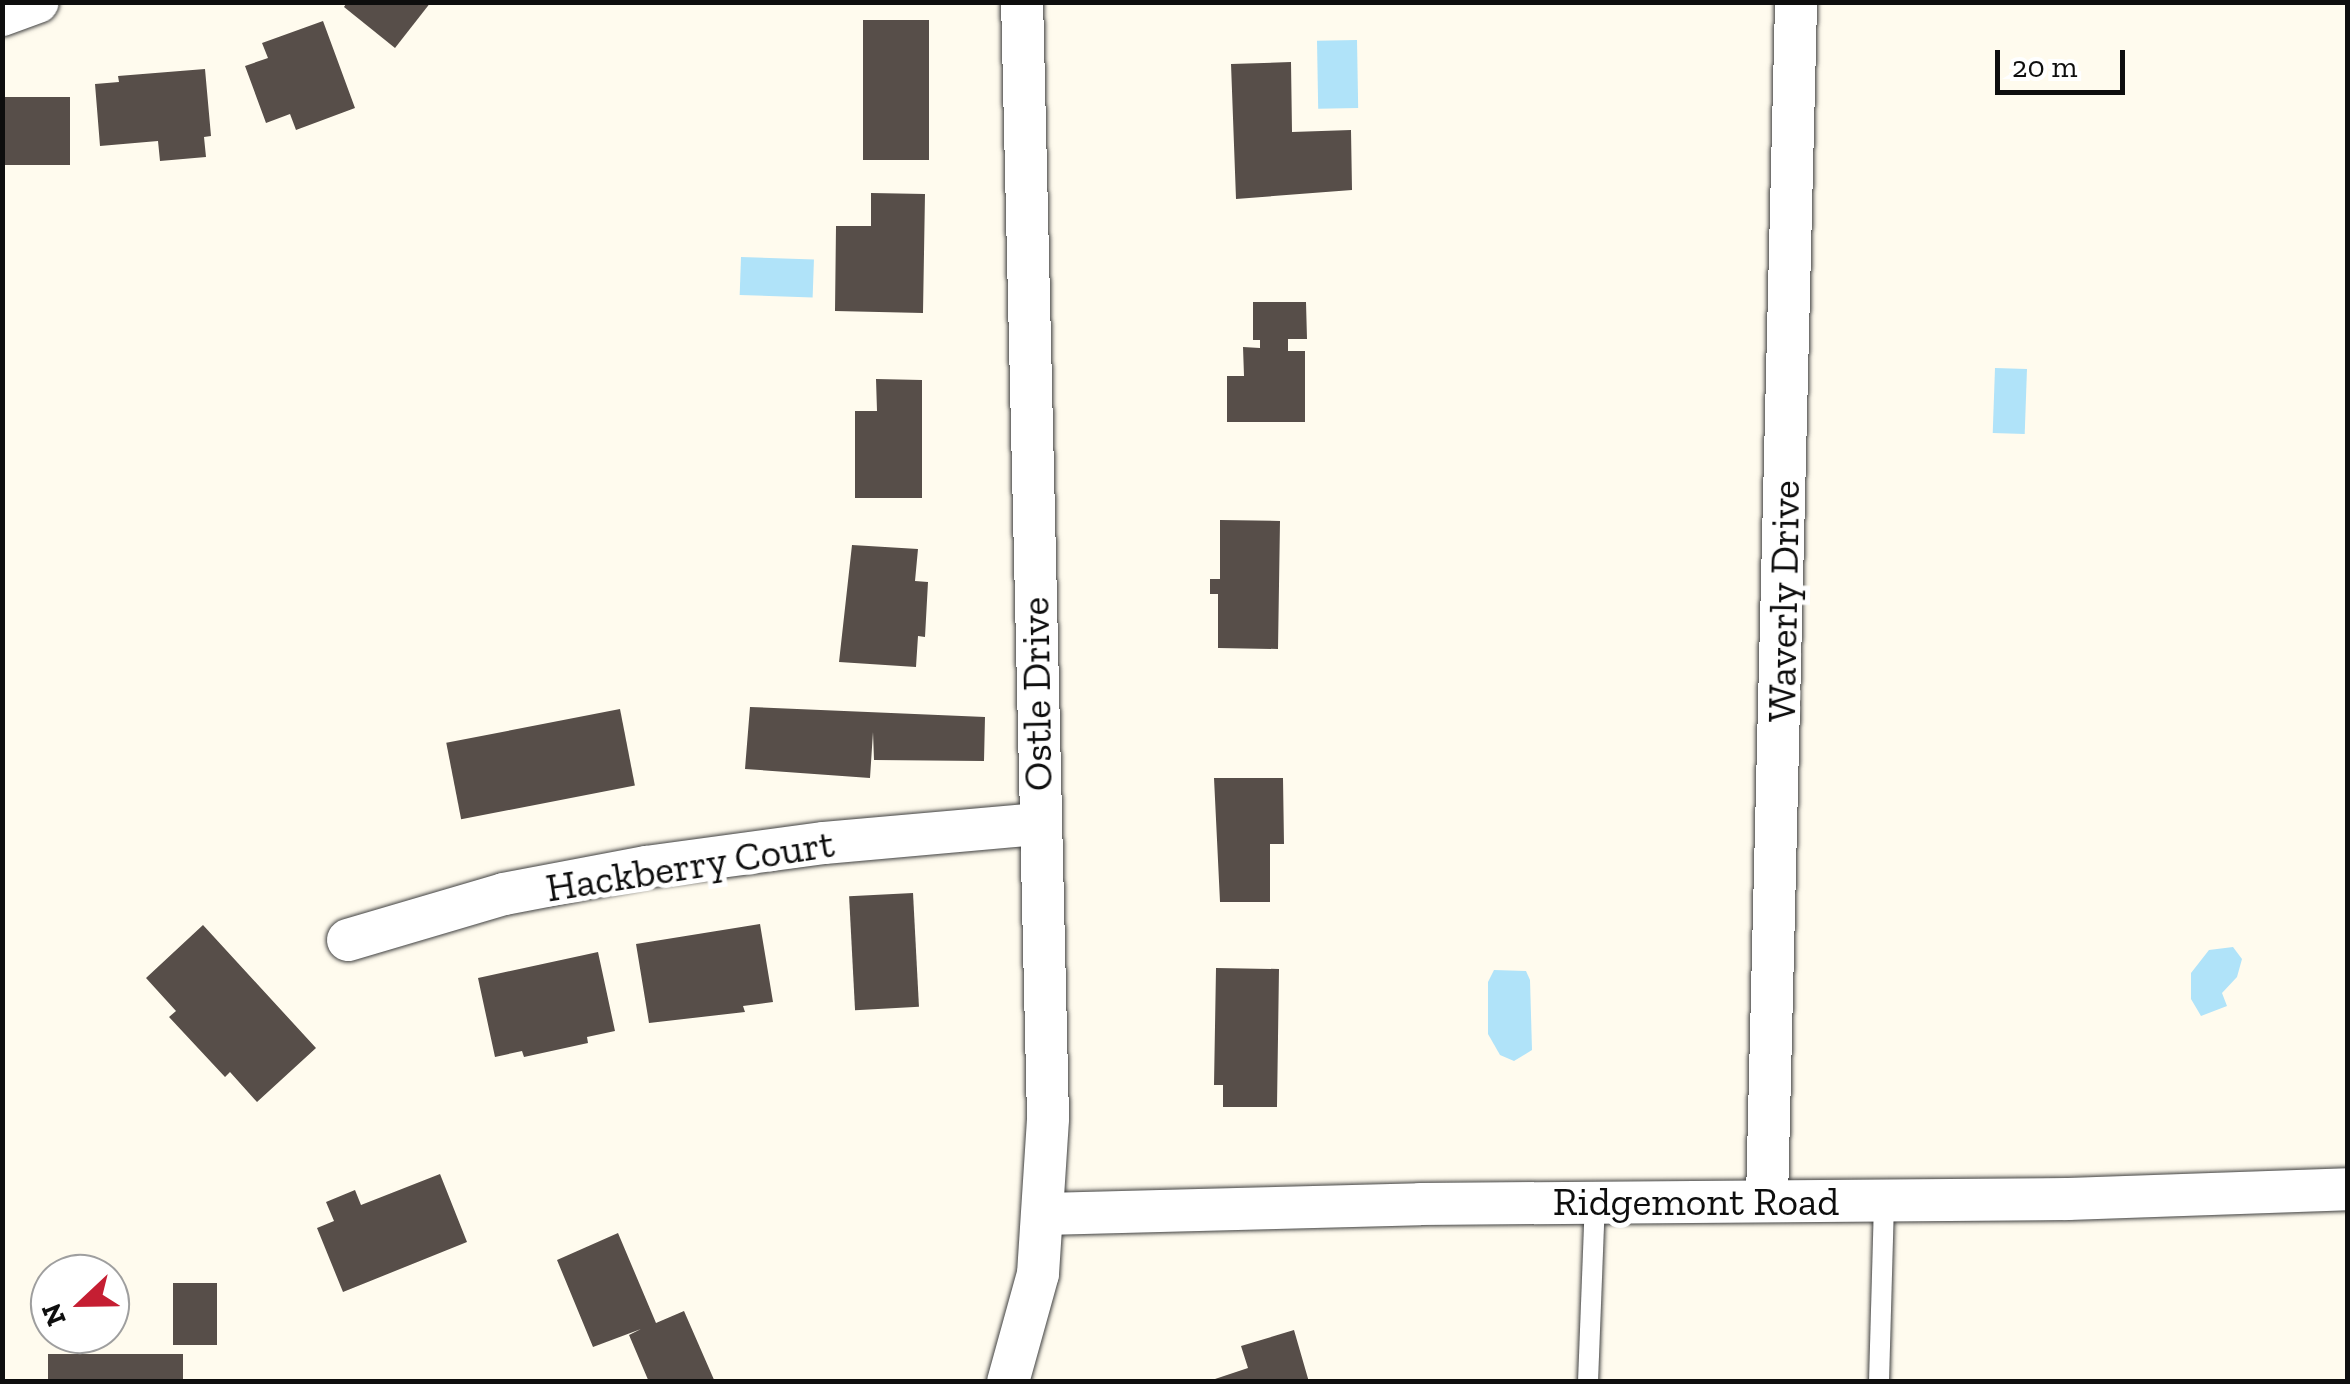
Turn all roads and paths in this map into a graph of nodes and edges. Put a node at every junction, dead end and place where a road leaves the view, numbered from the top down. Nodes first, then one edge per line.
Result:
1 (38, 2) edge
2 (1022, 2) edge
3 (1796, 2) edge
4 (2, 14) edge
5 (1039, 824) junction
6 (348, 940) dead end
7 (2348, 1190) edge
8 (1767, 1199) junction
9 (1884, 1200) junction
10 (1595, 1201) junction
11 (1046, 1214) junction
12 (1008, 1382) edge
13 (1588, 1382) edge
14 (1879, 1382) edge

1 - 4 street
2 - 5 street, Ostle Drive
3 - 8 street, Waverly Drive
5 - 6 street, Hackberry Court
5 - 11 street, Ostle Drive
7 - 9 street, Ridgemont Road
8 - 9 street, Ridgemont Road
8 - 10 street, Ridgemont Road
9 - 14 lane
10 - 11 street, Ridgemont Road
10 - 13 lane
11 - 12 street, Ostle Drive

